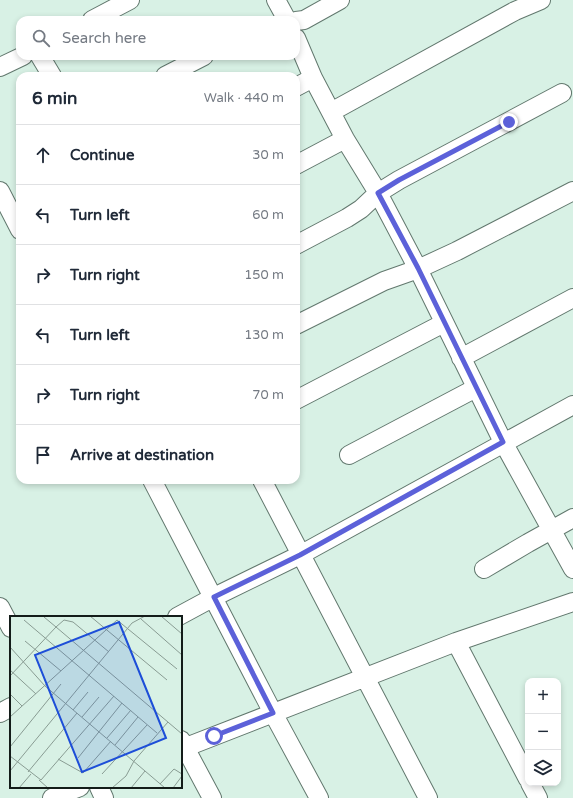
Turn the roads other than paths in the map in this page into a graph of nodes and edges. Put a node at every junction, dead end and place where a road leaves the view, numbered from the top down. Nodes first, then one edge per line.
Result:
1 (130, 0) edge
2 (276, 0) edge
3 (340, 0) edge
4 (541, 0) edge
5 (100, 16) edge
6 (285, 16) edge
7 (300, 21) edge
8 (300, 47) edge
9 (16, 59) edge
10 (42, 60) edge
11 (196, 60) edge
12 (0, 67) edge
13 (50, 72) edge
14 (173, 72) edge
15 (313, 78) junction
16 (300, 85) edge
17 (562, 93) dead end
18 (331, 112) junction
19 (345, 139) junction
20 (300, 163) edge
21 (0, 191) edge
22 (573, 191) edge
23 (378, 193) junction
24 (16, 222) edge
25 (300, 243) edge
26 (418, 268) junction
27 (573, 298) edge
28 (300, 323) edge
29 (444, 323) junction
30 (461, 358) junction
31 (476, 388) junction
32 (300, 398) edge
33 (573, 405) edge
34 (503, 442) junction
35 (349, 454) dead end
36 (154, 484) edge
37 (264, 484) edge
38 (573, 518) edge
39 (552, 530) junction
40 (300, 555) junction
41 (484, 569) dead end
42 (573, 569) edge
43 (214, 597) junction
44 (573, 602) edge
45 (0, 607) edge
46 (179, 616) edge
47 (10, 626) edge
48 (456, 642) junction
49 (364, 677) junction
50 (10, 708) edge
51 (0, 713) edge
52 (273, 713) junction
53 (182, 746) edge
54 (525, 773) edge
55 (532, 786) edge
56 (77, 788) edge
57 (99, 788) edge
58 (52, 798) edge
59 (104, 798) edge
60 (212, 798) edge
61 (319, 798) edge
62 (428, 798) edge
63 (538, 798) edge

1 - 5 street
2 - 6 street
3 - 7 street
4 - 18 street
8 - 15 street
9 - 12 street
10 - 13 street
11 - 14 street
15 - 16 street
15 - 18 street
17 - 23 street
18 - 19 street
19 - 20 street
19 - 23 street
21 - 24 street
22 - 26 street
23 - 25 street
23 - 26 street
26 - 28 street
26 - 29 street
27 - 30 street
29 - 30 street
29 - 32 street
30 - 31 street
31 - 34 street
31 - 35 street
33 - 34 street
34 - 39 street
34 - 40 street
36 - 43 street
37 - 40 street
38 - 39 street
39 - 41 street
39 - 42 street
40 - 43 street
40 - 49 street
43 - 46 street
43 - 52 street
44 - 48 street
45 - 47 street
48 - 49 street
48 - 54 street
49 - 52 street
49 - 62 street
50 - 51 street
52 - 53 street
52 - 61 street
53 - 60 street
55 - 63 street
56 - 58 street
57 - 59 street

